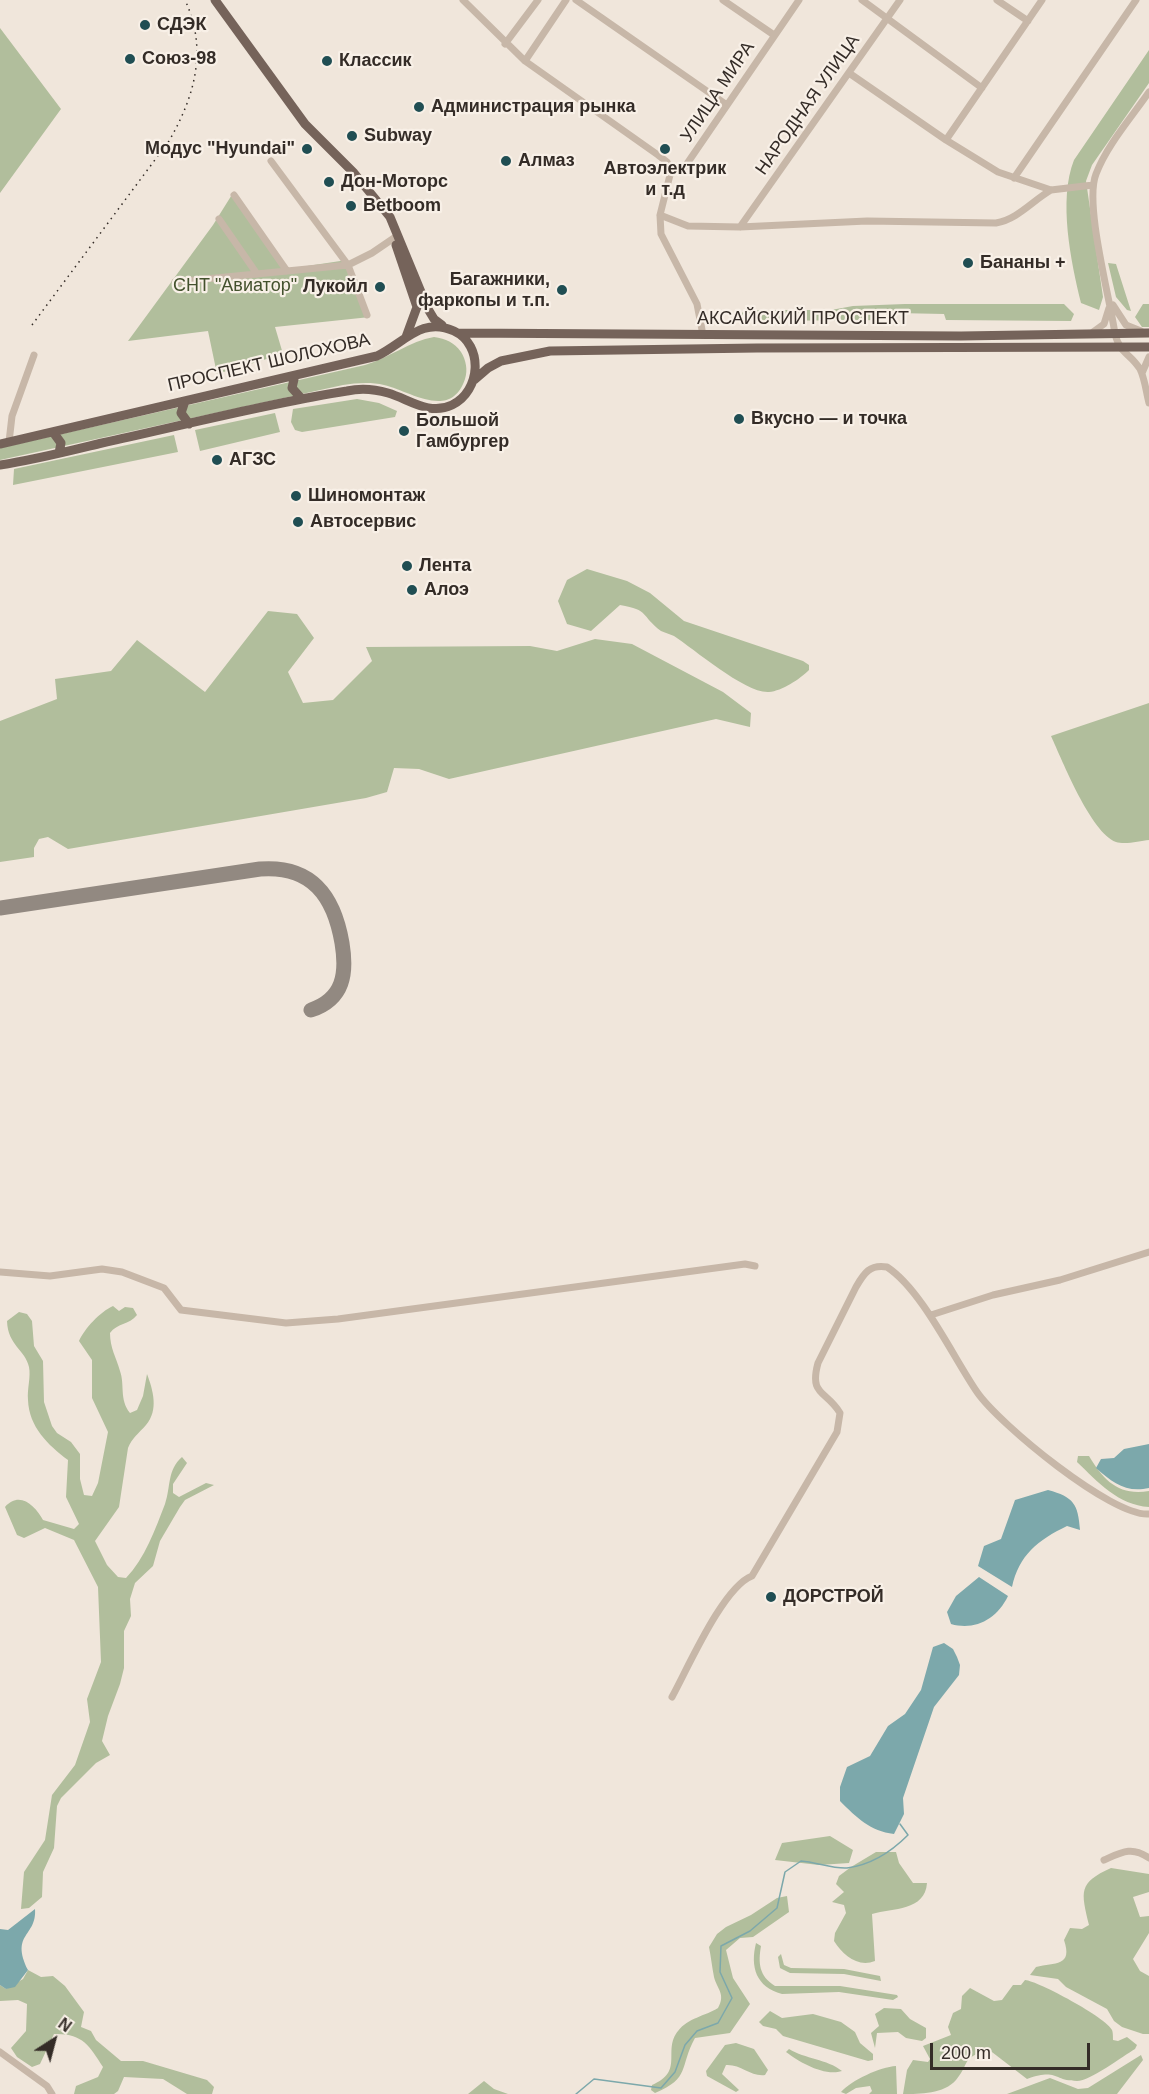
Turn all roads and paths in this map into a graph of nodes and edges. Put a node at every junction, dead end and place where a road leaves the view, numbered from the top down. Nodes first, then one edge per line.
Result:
1 (215, 0) edge
2 (464, 0) edge
3 (538, 0) edge
4 (566, 0) edge
5 (576, 0) edge
6 (723, 0) edge
7 (799, 0) edge
8 (862, 0) edge
9 (900, 0) edge
10 (998, 0) edge
11 (1042, 0) edge
12 (1136, 0) edge
13 (888, 18) junction
14 (1028, 21) junction
15 (774, 36) junction
16 (505, 44) junction
17 (525, 61) junction
18 (849, 73) junction
19 (982, 88) junction
20 (1149, 93) edge
21 (727, 105) junction
22 (946, 140) junction
23 (271, 160) dead end
24 (671, 171) junction
25 (1014, 178) junction
26 (1093, 185) junction
27 (1051, 190) junction
28 (234, 195) dead end
29 (377, 199) junction
30 (660, 215) junction
31 (219, 219) dead end
32 (740, 227) junction
33 (394, 238) junction
34 (348, 265) junction
35 (287, 271) junction
36 (257, 274) junction
37 (175, 282) dead end
38 (1110, 300) junction
39 (367, 315) dead end
40 (444, 327) junction
41 (458, 333) junction
42 (1149, 333) edge
43 (1084, 334) junction
44 (1115, 334) junction
45 (702, 335) junction
46 (406, 337) junction
47 (1149, 347) edge
48 (1064, 348) junction
49 (1119, 348) junction
50 (34, 355) dead end
51 (1149, 357) edge
52 (1142, 373) junction
53 (295, 375) junction
54 (474, 380) junction
55 (301, 398) junction
56 (185, 401) junction
57 (1149, 403) edge
58 (189, 424) junction
59 (53, 432) junction
60 (4, 443) edge
61 (59, 453) junction
62 (0, 465) edge
63 (1149, 1252) edge
64 (755, 1266) dead end
65 (0, 1272) edge
66 (931, 1315) junction
67 (1149, 1514) edge
68 (672, 1697) dead end
69 (1149, 1858) edge
70 (1104, 1860) dead end
71 (0, 2052) edge
72 (52, 2094) edge

1 - 29 main road
2 - 16 street
3 - 16 street
4 - 17 street
5 - 21 street
6 - 15 street
7 - 15 street, УЛИЦА МИРА
8 - 13 street
9 - 13 street, НАРОДНАЯ УЛИЦА
10 - 14 street
11 - 14 street
12 - 25 street
13 - 18 street, НАРОДНАЯ УЛИЦА
13 - 19 street
14 - 19 street
15 - 21 street, УЛИЦА МИРА
16 - 17 street
17 - 24 street
18 - 22 street
18 - 32 street, НАРОДНАЯ УЛИЦА
19 - 22 street
20 - 26 street
21 - 24 street, УЛИЦА МИРА
22 - 25 street
23 - 34 street
24 - 30 street
25 - 27 street
26 - 27 street
26 - 38 street
27 - 32 street
28 - 35 street
29 - 33 main road
29 - 40 main road
30 - 32 street
30 - 45 street
31 - 36 street
33 - 34 street
33 - 46 main road
34 - 35 street
34 - 39 street
35 - 36 street
36 - 37 street
38 - 42 street
38 - 43 street
38 - 44 street
40 - 41 main road
40 - 46 main road, ПРОСПЕКТ ШОЛОХОВА
41 - 45 main road, АКСАЙСКИЙ ПРОСПЕКТ
41 - 54 main road
42 - 44 main road, АКСАЙСКИЙ ПРОСПЕКТ
43 - 44 main road, АКСАЙСКИЙ ПРОСПЕКТ
43 - 45 main road, АКСАЙСКИЙ ПРОСПЕКТ
44 - 48 main road
44 - 49 street
46 - 53 main road, ПРОСПЕКТ ШОЛОХОВА
47 - 49 main road, АКСАЙСКИЙ ПРОСПЕКТ
48 - 49 main road, АКСАЙСКИЙ ПРОСПЕКТ
48 - 54 main road, АКСАЙСКИЙ ПРОСПЕКТ
49 - 52 street
50 - 60 street
51 - 52 street
52 - 57 street
53 - 55 main road
53 - 56 main road, ПРОСПЕКТ ШОЛОХОВА
54 - 55 main road
55 - 58 main road
56 - 58 main road
56 - 59 main road, ПРОСПЕКТ ШОЛОХОВА
58 - 61 main road
59 - 60 main road, ПРОСПЕКТ ШОЛОХОВА
59 - 61 main road
61 - 62 main road
63 - 66 street
64 - 65 street
66 - 67 street
66 - 68 street
69 - 70 street
71 - 72 street

